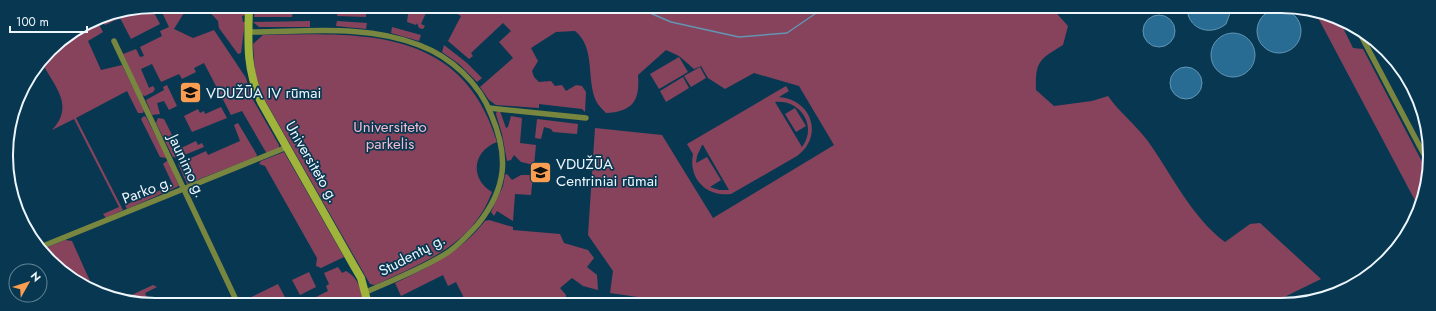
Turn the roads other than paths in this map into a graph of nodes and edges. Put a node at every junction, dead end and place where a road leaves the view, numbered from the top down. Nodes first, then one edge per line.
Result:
1 (249, 13) edge
2 (249, 32) junction
3 (1363, 39) edge
4 (114, 41) dead end
5 (489, 108) junction
6 (586, 118) dead end
7 (287, 147) junction
8 (1423, 153) edge
9 (184, 189) junction
10 (45, 245) edge
11 (366, 292) junction
12 (235, 298) edge
13 (367, 298) edge

1 - 2 main road, Universiteto g.
2 - 5 street, Studentų g.
2 - 7 main road, Universiteto g.
3 - 8 street
4 - 9 street, Jaunimo g.
5 - 6 street
5 - 11 street, Studentų g.
7 - 9 street, Parko g.
7 - 11 main road, Universiteto g.
9 - 10 street, Parko g.
9 - 12 street, Jaunimo g.
11 - 13 main road, Universiteto g.

